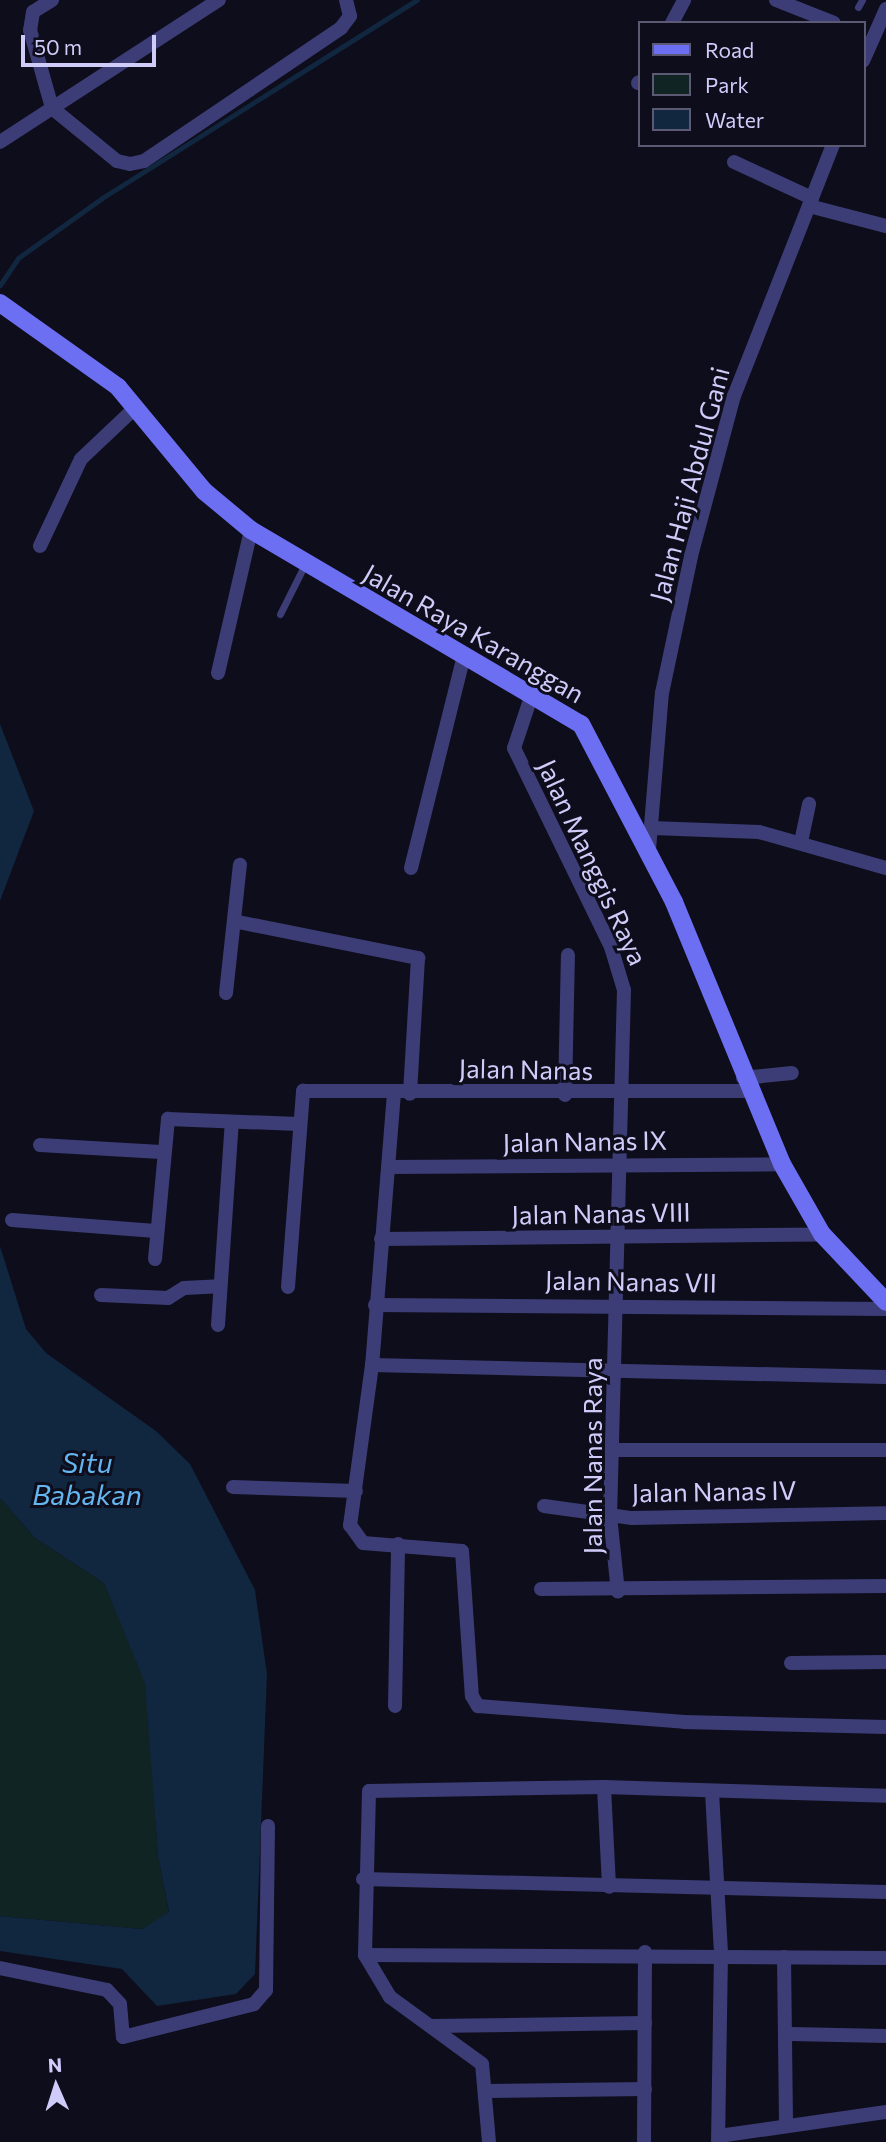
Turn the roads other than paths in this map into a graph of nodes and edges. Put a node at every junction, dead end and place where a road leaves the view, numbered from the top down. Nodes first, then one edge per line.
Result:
1 (52, 0) edge
2 (219, 0) edge
3 (346, 0) edge
4 (684, 0) edge
5 (776, 0) edge
6 (886, 9) edge
7 (673, 21) edge
8 (829, 21) edge
9 (867, 36) edge
10 (52, 108) junction
11 (0, 142) edge
12 (832, 147) edge
13 (734, 162) dead end
14 (810, 202) junction
15 (886, 226) edge
16 (6, 306) edge
17 (136, 407) junction
18 (251, 530) junction
19 (40, 546) dead end
20 (303, 566) junction
21 (280, 614) dead end
22 (463, 660) junction
23 (218, 673) dead end
24 (531, 698) junction
25 (809, 804) dead end
26 (652, 828) junction
27 (801, 842) junction
28 (649, 850) junction
29 (240, 865) dead end
30 (411, 868) dead end
31 (886, 869) edge
32 (238, 922) junction
33 (568, 955) dead end
34 (226, 993) dead end
35 (792, 1073) dead end
36 (746, 1084) junction
37 (394, 1093) junction
38 (410, 1094) junction
39 (617, 1094) junction
40 (565, 1095) junction
41 (232, 1122) junction
42 (299, 1124) junction
43 (40, 1145) dead end
44 (161, 1152) junction
45 (615, 1164) junction
46 (782, 1164) junction
47 (389, 1167) junction
48 (12, 1220) dead end
49 (156, 1231) junction
50 (822, 1234) junction
51 (381, 1238) junction
52 (615, 1238) junction
53 (155, 1259) dead end
54 (219, 1286) junction
55 (288, 1287) dead end
56 (101, 1296) dead end
57 (886, 1302) edge
58 (375, 1305) junction
59 (616, 1305) junction
60 (886, 1309) edge
61 (218, 1325) dead end
62 (372, 1365) junction
63 (618, 1376) junction
64 (886, 1377) edge
65 (612, 1450) junction
66 (886, 1450) edge
67 (233, 1487) dead end
68 (356, 1490) junction
69 (544, 1506) dead end
70 (886, 1513) edge
71 (610, 1516) junction
72 (398, 1544) junction
73 (886, 1586) edge
74 (541, 1589) dead end
75 (618, 1592) junction
76 (886, 1662) edge
77 (791, 1663) dead end
78 (394, 1706) dead end
79 (886, 1727) edge
80 (604, 1787) junction
81 (712, 1792) junction
82 (886, 1796) edge
83 (268, 1826) dead end
84 (363, 1879) junction
85 (609, 1886) junction
86 (713, 1890) junction
87 (886, 1892) edge
88 (645, 1952) junction
89 (721, 1953) junction
90 (365, 1955) junction
91 (784, 1957) junction
92 (886, 1958) edge
93 (0, 1968) edge
94 (645, 2024) junction
95 (431, 2026) junction
96 (790, 2034) junction
97 (886, 2036) edge
98 (645, 2090) junction
99 (489, 2091) junction
100 (886, 2112) edge
101 (786, 2125) junction
102 (718, 2139) edge
103 (489, 2142) edge
104 (645, 2142) edge

1 - 10 street
2 - 10 street
3 - 10 street
4 - 7 street
5 - 8 street
6 - 9 street
10 - 11 street
12 - 14 street, Jalan Haji Abdul Gani
13 - 14 street
14 - 15 street
14 - 26 street, Jalan Haji Abdul Gani
16 - 17 street, Jalan Raya Karanggan
17 - 18 street, Jalan Raya Karanggan
17 - 19 street
18 - 20 street, Jalan Raya Karanggan
18 - 23 street
20 - 21 lane
20 - 22 street, Jalan Raya Karanggan
22 - 24 street, Jalan Raya Karanggan
22 - 30 street
24 - 28 street, Jalan Raya Karanggan
24 - 39 street, Jalan Manggis Raya
25 - 27 street
26 - 27 street
26 - 28 street, Jalan Haji Abdul Gani
27 - 31 street
28 - 36 street, Jalan Raya Karanggan
29 - 32 street
32 - 34 street
32 - 38 street
33 - 40 street
35 - 36 street, Jalan Nanas
36 - 39 street, Jalan Nanas
36 - 46 street, Jalan Raya Karanggan
37 - 38 street, Jalan Nanas
37 - 42 street, Jalan Nanas
37 - 47 street
38 - 40 street, Jalan Nanas
39 - 40 street, Jalan Nanas
39 - 45 street, Jalan Nanas Raya
41 - 42 street
41 - 44 street
41 - 54 street
42 - 55 street
43 - 44 street
44 - 49 street
45 - 46 street, Jalan Nanas IX
45 - 47 street, Jalan Nanas IX
45 - 52 street, Jalan Nanas Raya
46 - 50 street, Jalan Raya Karanggan
47 - 51 street
48 - 49 street
49 - 53 street
50 - 52 street, Jalan Nanas VIII
50 - 57 street, Jalan Raya Karanggan
51 - 52 street, Jalan Nanas VIII
51 - 58 street
52 - 59 street, Jalan Nanas Raya
54 - 56 street
54 - 61 street
58 - 59 street, Jalan Nanas VII
58 - 62 street
59 - 60 street, Jalan Nanas VII
59 - 63 street, Jalan Nanas Raya
62 - 63 street
62 - 68 street
63 - 64 street
63 - 65 street, Jalan Nanas Raya
65 - 66 street
65 - 71 street, Jalan Nanas Raya
67 - 68 street
68 - 72 street
69 - 71 street, Jalan Nanas IV
70 - 71 street, Jalan Nanas IV
71 - 75 street, Jalan Nanas Raya
72 - 78 street
72 - 79 street
73 - 75 street, Jalan Nanas Raya
74 - 75 street
76 - 77 street
80 - 81 street
80 - 84 street
80 - 85 street
81 - 82 street
81 - 86 street
83 - 93 street
84 - 85 street
84 - 90 street
85 - 86 street
86 - 87 street
86 - 89 street
88 - 89 street
88 - 90 street
88 - 94 street
89 - 91 street
89 - 102 street
90 - 95 street
91 - 92 street
91 - 96 street
94 - 95 street
94 - 98 street
95 - 99 street
96 - 97 street
96 - 101 street
98 - 99 street
98 - 104 street
99 - 103 street
100 - 101 street
101 - 102 street

